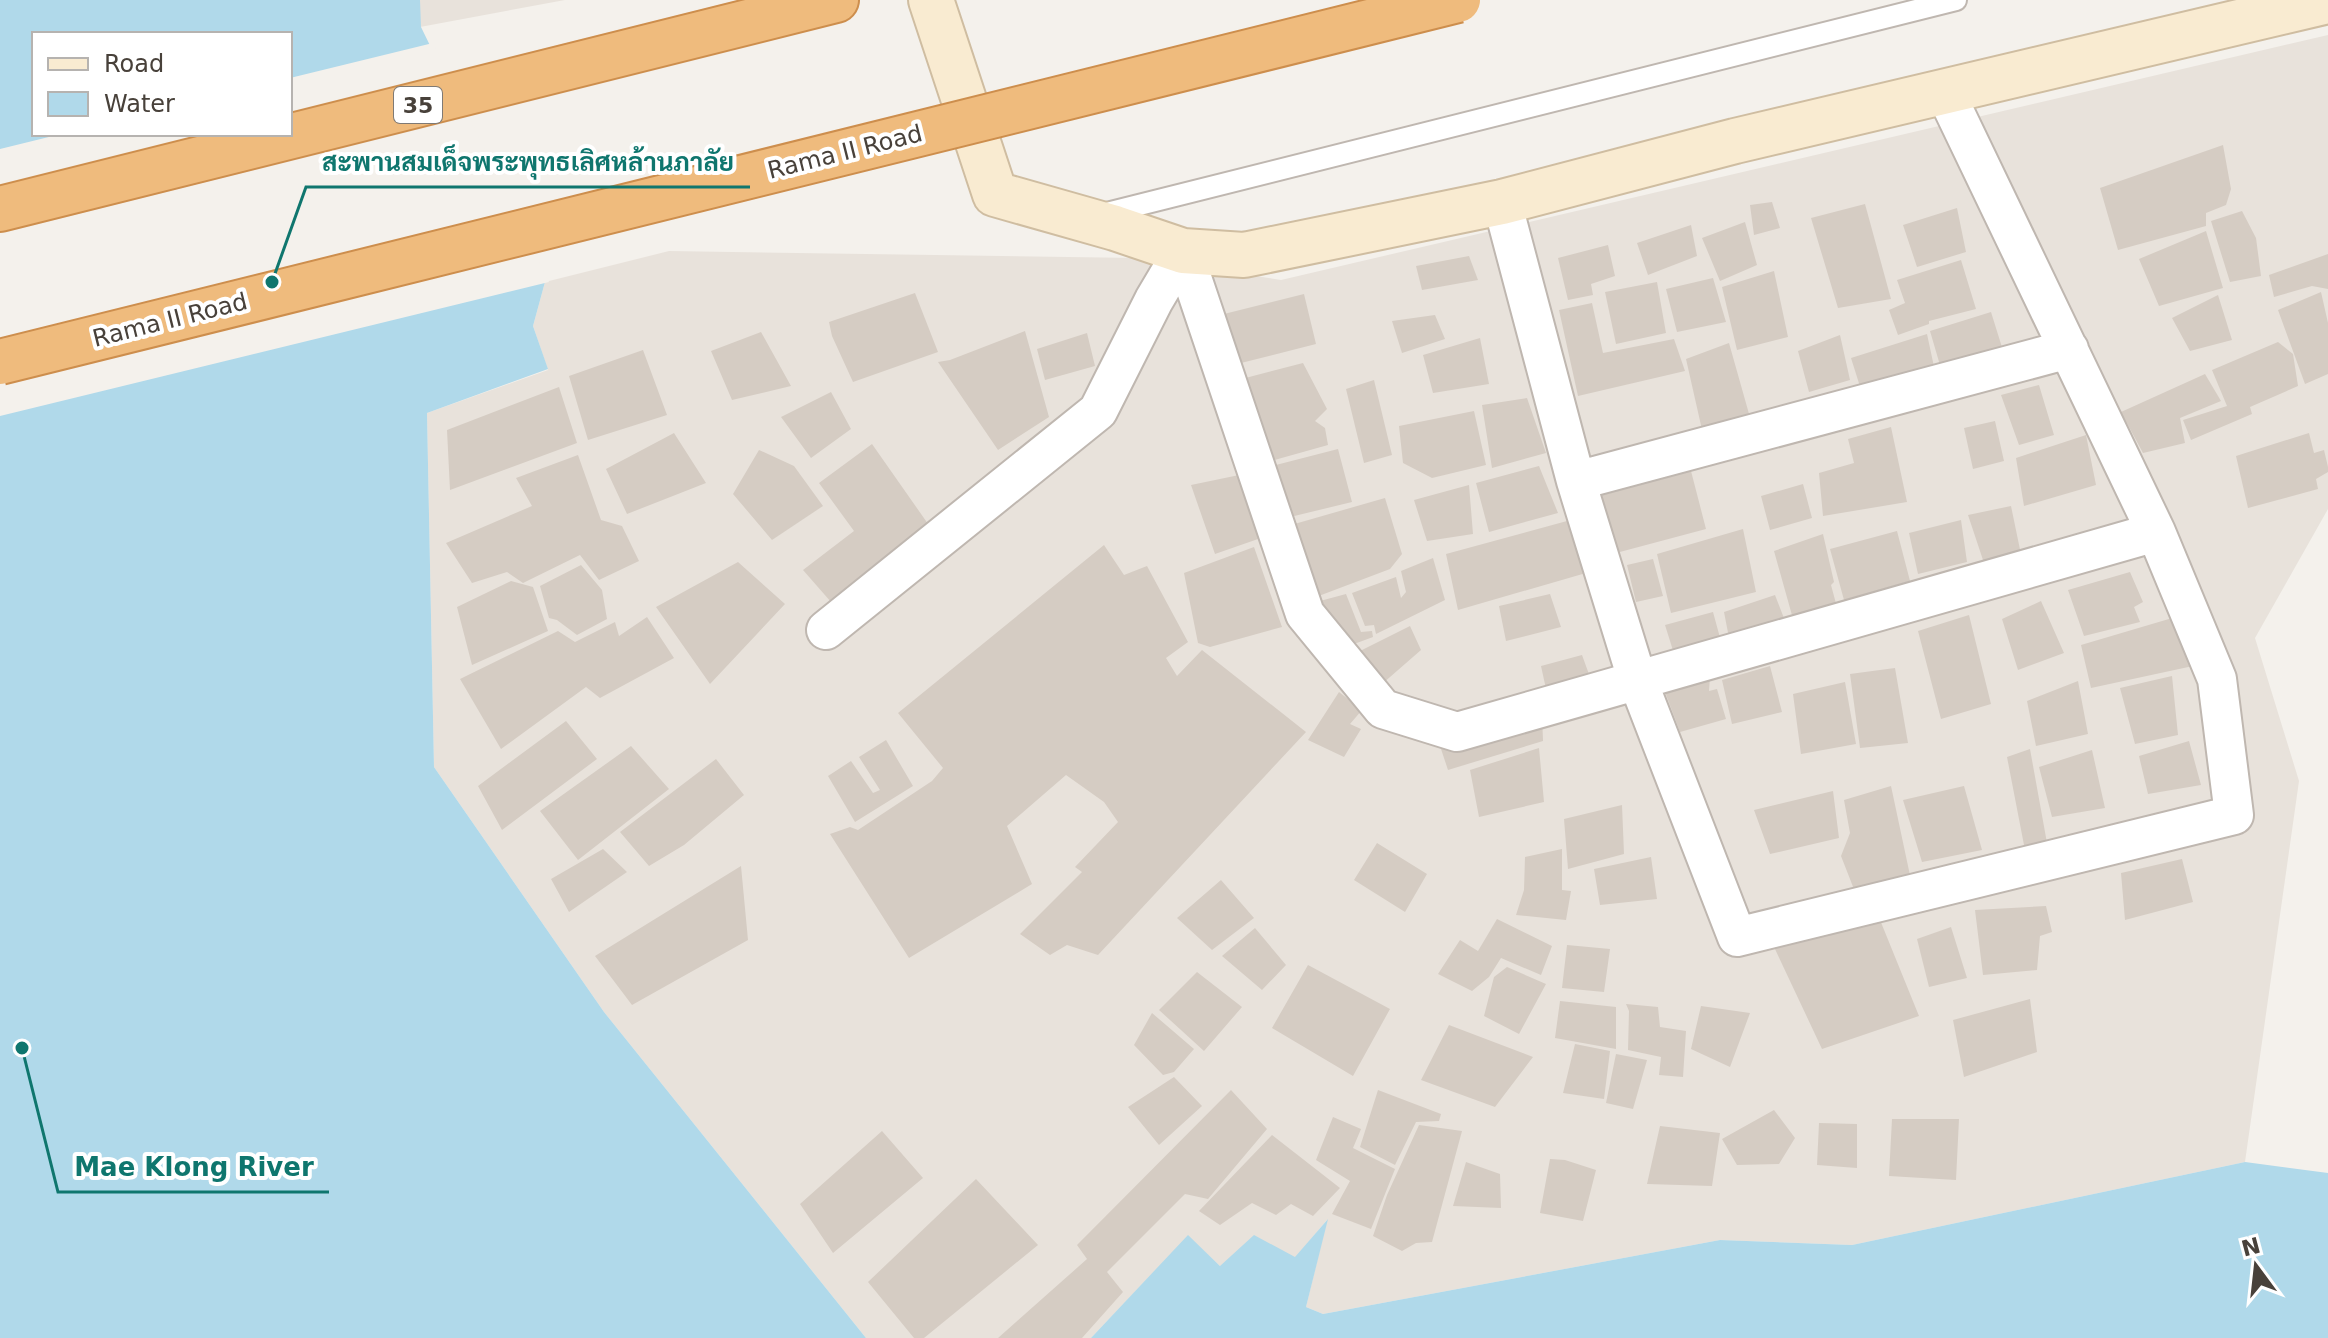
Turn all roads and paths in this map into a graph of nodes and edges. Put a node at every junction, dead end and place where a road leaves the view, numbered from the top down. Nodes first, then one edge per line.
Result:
1 (836, 0) edge
2 (931, 0) edge
3 (1458, 0) edge
4 (1956, 0) edge
5 (2328, 1) edge
6 (1945, 92) junction
7 (1502, 202) junction
8 (0, 209) edge
9 (1084, 219) junction
10 (1183, 251) junction
11 (2069, 349) junction
12 (0, 362) edge
13 (1576, 481) junction
14 (2156, 532) junction
15 (826, 630) dead end
16 (1637, 679) junction

1 - 8 highway, 35
2 - 9 street
3 - 12 highway, Rama II Road, bridge
4 - 9 lane
5 - 6 street
6 - 7 street
6 - 11 street
7 - 10 street
7 - 13 street
9 - 10 street
10 - 15 street
10 - 16 street
11 - 13 street
11 - 14 street
13 - 16 street
14 - 16 street
14 - 16 street

